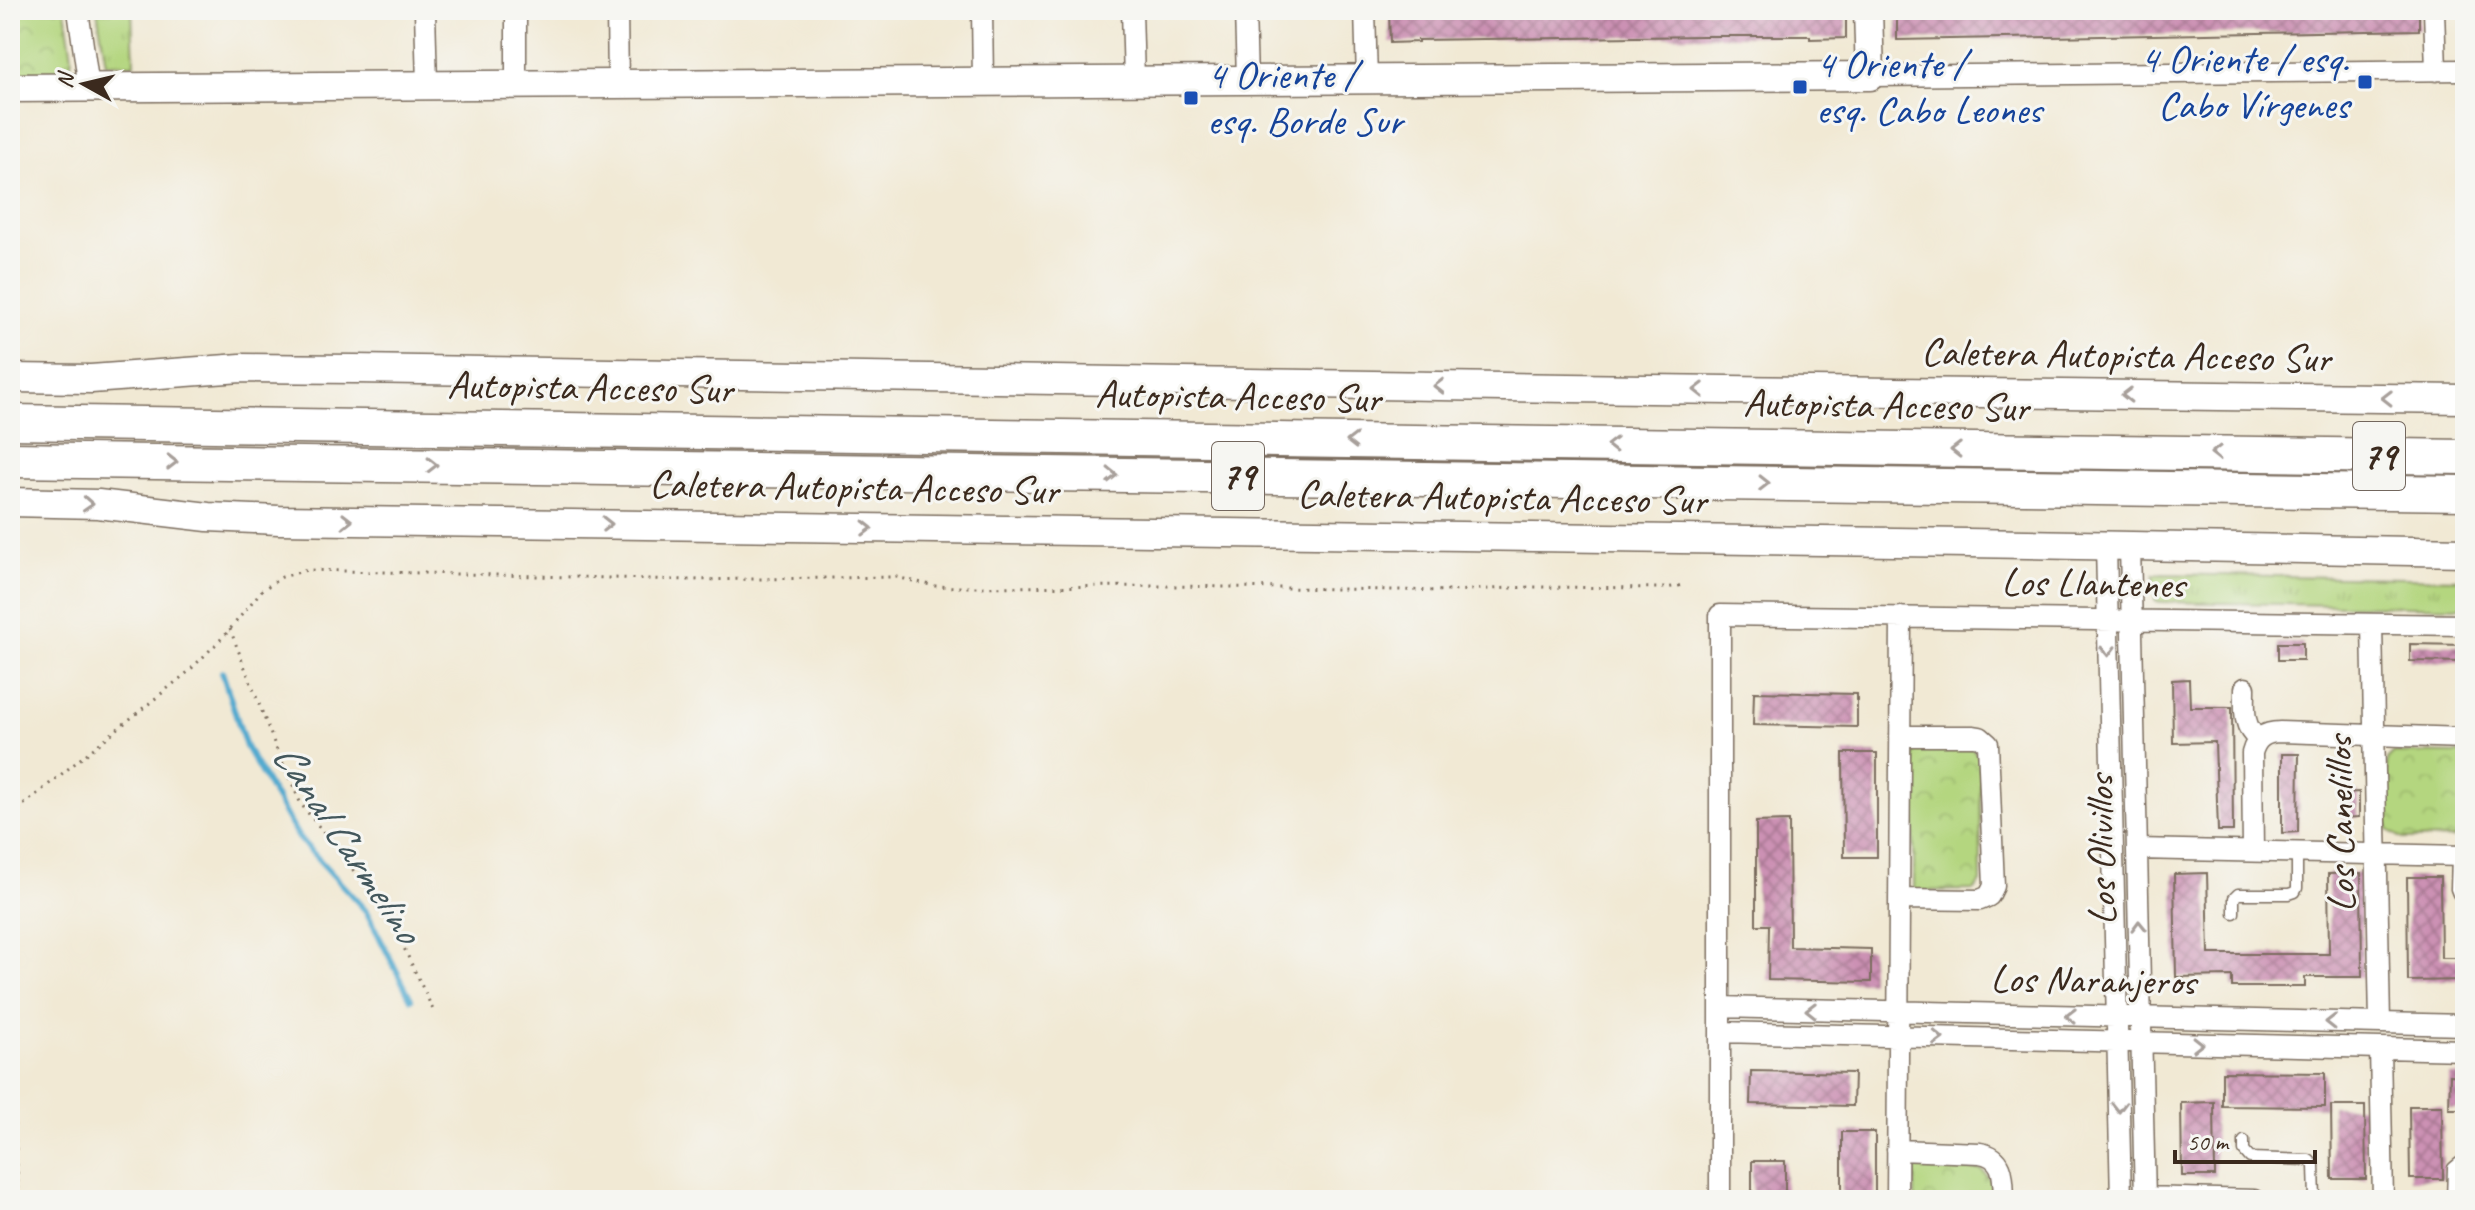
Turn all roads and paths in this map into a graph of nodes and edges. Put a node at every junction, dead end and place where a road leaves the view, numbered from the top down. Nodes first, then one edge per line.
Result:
1 (78, 10) edge
2 (425, 10) edge
3 (516, 10) edge
4 (617, 10) edge
5 (982, 10) edge
6 (1132, 10) edge
7 (1245, 10) edge
8 (1365, 10) edge
9 (1868, 10) edge
10 (2434, 10) edge
11 (2465, 70) edge
12 (2436, 71) junction
13 (1870, 76) junction
14 (1247, 80) junction
15 (1367, 80) junction
16 (1134, 81) junction
17 (983, 82) junction
18 (516, 85) junction
19 (618, 85) junction
20 (427, 86) junction
21 (10, 88) edge
22 (89, 88) junction
23 (10, 378) edge
24 (2465, 399) edge
25 (10, 422) edge
26 (2465, 457) edge
27 (10, 460) edge
28 (2465, 493) edge
29 (10, 502) edge
30 (2118, 546) junction
31 (2465, 552) edge
32 (1685, 585) dead end
33 (1901, 617) junction
34 (2107, 619) junction
35 (2131, 620) junction
36 (2372, 624) junction
37 (2465, 625) edge
38 (230, 629) junction
39 (2245, 688) dead end
40 (2374, 735) junction
41 (1900, 736) junction
42 (2465, 738) edge
43 (2258, 739) junction
44 (10, 824) edge
45 (2137, 849) junction
46 (2253, 851) junction
47 (2297, 852) junction
48 (2376, 854) junction
49 (2461, 856) edge
50 (2465, 898) edge
51 (1899, 899) junction
52 (2234, 913) dead end
53 (1720, 1007) junction
54 (1898, 1012) junction
55 (435, 1014) dead end
56 (2117, 1017) junction
57 (2141, 1017) junction
58 (2380, 1023) junction
59 (2465, 1025) edge
60 (1720, 1032) junction
61 (1898, 1036) junction
62 (2117, 1043) junction
63 (2141, 1043) junction
64 (10, 1044) edge
65 (2380, 1048) junction
66 (2465, 1050) edge
67 (2244, 1141) dead end
68 (1897, 1150) junction
69 (2465, 1162) edge
70 (2145, 1199) edge
71 (19, 1200) edge
72 (1720, 1200) edge
73 (1897, 1200) edge
74 (2004, 1200) edge
75 (2121, 1200) edge
76 (2254, 1200) edge
77 (2315, 1200) edge
78 (2383, 1200) edge
79 (2452, 1200) edge

1 - 22 street
2 - 20 street
3 - 18 street
4 - 19 street
5 - 17 street
6 - 16 street
7 - 14 street
8 - 15 street
9 - 13 main road
10 - 12 street
11 - 12 street
12 - 13 street
13 - 15 main road
14 - 15 main road
14 - 16 main road
16 - 17 main road
17 - 19 main road
18 - 19 main road
18 - 20 main road
20 - 22 main road
21 - 22 main road
24 -> 23 main road, Caletera Autopista Acceso Sur
26 -> 25 highway, Autopista Acceso Sur / 79
27 -> 28 highway, Autopista Acceso Sur / 79
29 -> 30 main road, Caletera Autopista Acceso Sur
30 - 31 main road, Caletera Autopista Acceso Sur
30 - 34 street
30 - 35 street, Los Olivillos
32 - 38 path
33 - 34 street, Los Llantenes
33 - 41 street
33 - 53 street, Los Llantenes
34 - 35 street, Los Llantenes
34 -> 56 street
35 - 36 street, Los Llantenes
35 - 45 street, Los Olivillos
36 - 37 street, Los Llantenes
36 - 40 street, Los Canelillos
38 - 44 path
38 - 55 path
39 - 43 street
40 - 42 street
40 - 43 street
40 - 48 street, Los Canelillos
41 - 51 street
41 - 51 street
43 - 46 street
45 - 46 street
57 -> 45 street, Los Olivillos
46 - 47 street
47 - 48 street
47 - 52 lane
48 - 49 street
48 - 58 street, Los Canelillos
49 - 50 lane
51 - 54 street
54 -> 53 street, Los Naranjeros
53 - 60 street
56 -> 54 street, Los Naranjeros
54 - 61 street
56 - 57 street, Los Naranjeros
56 - 62 street
58 -> 57 street, Los Naranjeros
57 - 63 street, Los Olivillos
58 - 59 street, Los Naranjeros
60 - 61 street, Los Naranjeros
60 - 72 street
61 -> 62 street, Los Naranjeros
61 - 68 street
62 - 63 street, Los Naranjeros
62 -> 75 street
63 -> 65 street, Los Naranjeros
63 - 70 street, Los Olivillos
64 - 71 path
65 - 66 street, Los Naranjeros
65 - 78 street
67 - 77 lane
68 - 73 street
68 - 74 street
69 - 79 lane
70 - 76 street

